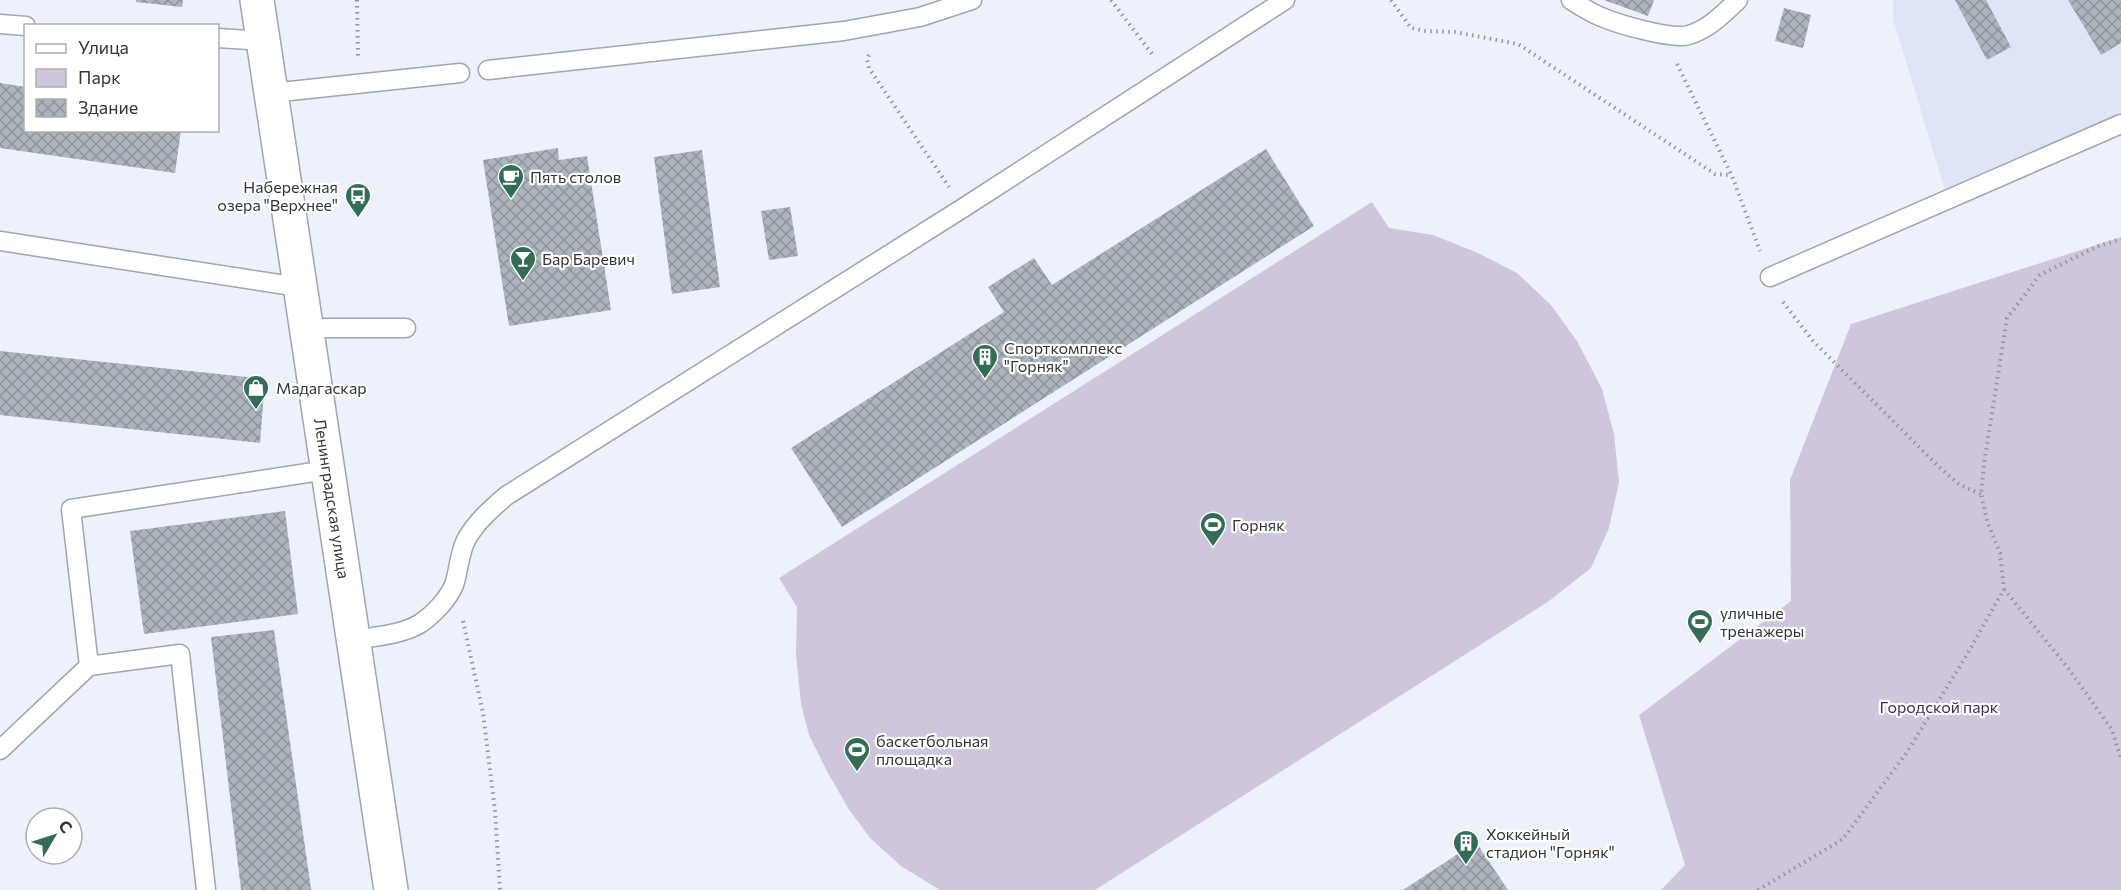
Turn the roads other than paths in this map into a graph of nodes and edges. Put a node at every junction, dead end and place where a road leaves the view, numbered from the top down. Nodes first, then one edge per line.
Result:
1 (257, 0) edge
2 (972, 0) edge
3 (1284, 0) edge
4 (1571, 0) edge
5 (1738, 0) edge
6 (0, 24) edge
7 (24, 26) edge
8 (219, 38) edge
9 (263, 41) junction
10 (488, 70) dead end
11 (460, 73) dead end
12 (271, 93) junction
13 (2121, 124) edge
14 (0, 241) edge
15 (1770, 277) dead end
16 (300, 287) junction
17 (306, 328) junction
18 (406, 328) dead end
19 (327, 470) junction
20 (354, 640) junction
21 (89, 666) junction
22 (0, 750) edge
23 (206, 890) edge
24 (391, 890) edge

1 - 9 street, Ленинградская улица
2 - 10 lane
3 - 20 lane
4 - 5 lane
6 - 7 lane
8 - 9 lane
9 - 12 street, Ленинградская улица
11 - 12 lane
12 - 16 street, Ленинградская улица
13 - 15 lane
14 - 16 lane
16 - 17 street, Ленинградская улица
17 - 18 lane
17 - 19 street, Ленинградская улица
19 - 20 street, Ленинградская улица
19 - 21 lane
20 - 24 street, Ленинградская улица
21 - 22 lane
21 - 23 lane

